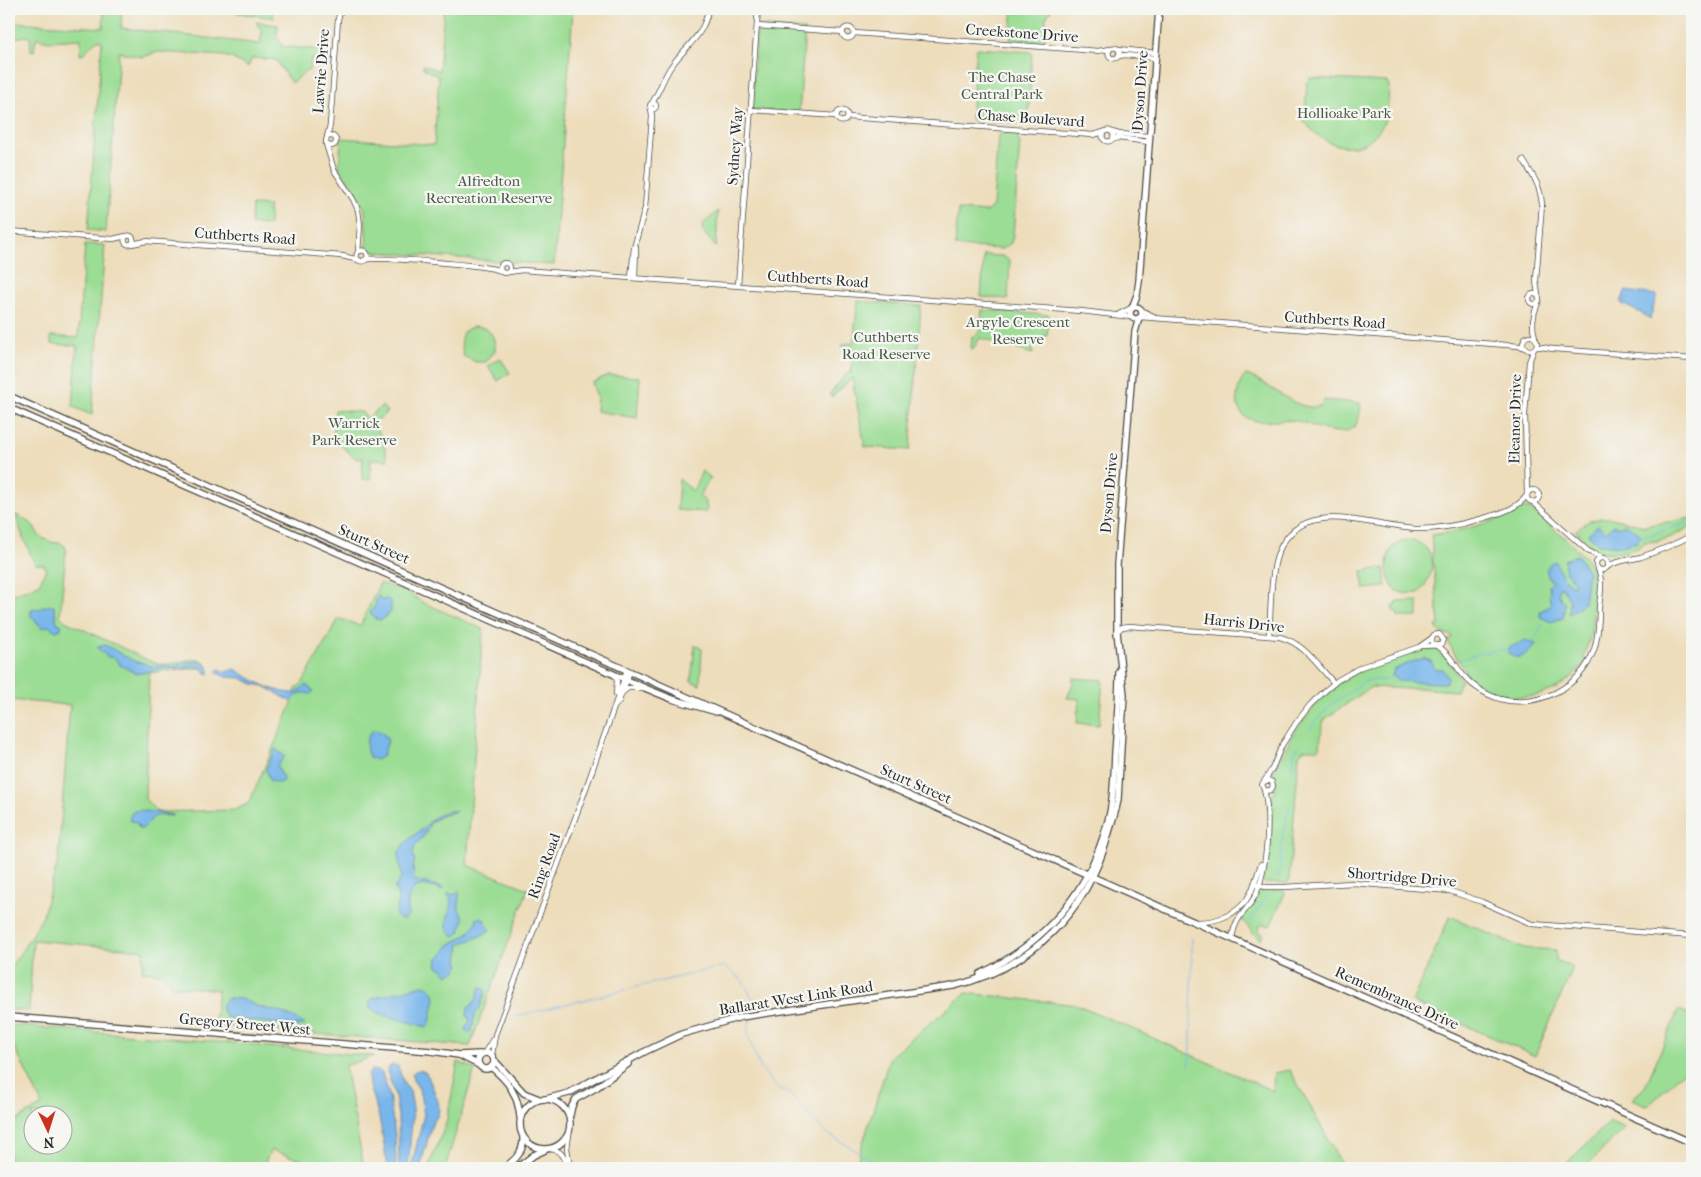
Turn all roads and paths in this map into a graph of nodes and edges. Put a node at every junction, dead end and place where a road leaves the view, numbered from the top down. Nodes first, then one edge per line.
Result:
1 (338, 9) edge
2 (708, 9) edge
3 (758, 9) edge
4 (1159, 9) edge
5 (757, 26) junction
6 (843, 32) junction
7 (854, 33) junction
8 (1110, 49) junction
9 (1118, 49) junction
10 (1098, 51) junction
11 (1109, 55) junction
12 (1156, 55) junction
13 (1118, 56) junction
14 (751, 110) junction
15 (836, 116) junction
16 (848, 116) junction
17 (330, 125) junction
18 (1104, 132) junction
19 (1112, 132) junction
20 (1093, 135) junction
21 (327, 137) junction
22 (1103, 139) junction
23 (1149, 139) junction
24 (1112, 140) junction
25 (335, 141) junction
26 (326, 144) junction
27 (330, 157) junction
28 (1523, 160) dead end
29 (9, 231) edge
30 (126, 236) junction
31 (134, 238) junction
32 (113, 239) junction
33 (360, 239) junction
34 (146, 241) junction
35 (126, 243) junction
36 (132, 244) junction
37 (358, 252) junction
38 (366, 252) junction
39 (342, 256) junction
40 (381, 259) junction
41 (361, 260) junction
42 (501, 265) junction
43 (509, 265) junction
44 (489, 267) junction
45 (522, 270) junction
46 (500, 271) junction
47 (508, 272) junction
48 (633, 278) junction
49 (1536, 281) junction
50 (738, 286) junction
51 (1137, 295) junction
52 (1538, 295) junction
53 (1530, 296) junction
54 (1531, 303) junction
55 (1538, 303) junction
56 (1132, 308) junction
57 (1141, 309) junction
58 (1113, 314) junction
59 (1533, 314) junction
60 (1132, 317) junction
61 (1140, 318) junction
62 (1162, 319) junction
63 (1532, 323) junction
64 (1135, 332) junction
65 (1526, 338) junction
66 (1536, 339) junction
67 (1506, 345) junction
68 (1525, 348) junction
69 (1535, 348) junction
70 (1560, 349) junction
71 (1692, 359) edge
72 (1529, 362) junction
73 (9, 396) edge
74 (9, 408) edge
75 (1528, 476) junction
76 (1535, 490) junction
77 (1527, 495) junction
78 (1539, 497) junction
79 (1532, 502) junction
80 (1518, 505) junction
81 (1543, 510) junction
82 (1692, 535) edge
83 (354, 549) junction
84 (1588, 551) junction
85 (1603, 558) junction
86 (351, 560) junction
87 (1620, 561) junction
88 (1597, 566) junction
89 (1607, 567) junction
90 (1601, 582) junction
91 (1117, 624) junction
92 (1134, 626) junction
93 (536, 630) junction
94 (1117, 632) junction
95 (1269, 636) junction
96 (1432, 638) junction
97 (536, 640) junction
98 (1443, 642) junction
99 (1436, 646) junction
100 (1419, 647) junction
101 (1447, 654) junction
102 (628, 671) junction
103 (615, 675) junction
104 (625, 679) junction
105 (1334, 683) junction
106 (644, 688) junction
107 (623, 692) junction
108 (615, 703) junction
109 (728, 716) junction
110 (1272, 769) junction
111 (1264, 782) junction
112 (1273, 786) junction
113 (1264, 790) junction
114 (1266, 806) junction
115 (1090, 875) junction
116 (1257, 885) junction
117 (1192, 921) junction
118 (1692, 936) edge
119 (1232, 939) junction
120 (9, 1017) edge
121 (496, 1035) junction
122 (644, 1052) junction
123 (482, 1053) junction
124 (459, 1055) junction
125 (493, 1058) junction
126 (479, 1065) junction
127 (491, 1067) junction
128 (544, 1099) junction
129 (570, 1120) junction
130 (520, 1122) junction
131 (570, 1129) junction
132 (522, 1136) junction
133 (1692, 1143) edge
134 (548, 1149) junction
135 (504, 1168) edge
136 (517, 1168) edge
137 (569, 1168) edge

1 - 17 street, Lawrie Drive
2 - 48 street
3 - 5 street, Sydney Way
4 - 12 main road, Dyson Drive
5 - 6 street
5 - 14 street, Sydney Way
6 - 7 street
6 - 7 street
7 - 10 street, Creekstone Drive
8 - 9 street
8 - 10 street, Creekstone Drive
8 - 11 street
9 - 12 street
9 - 13 street
10 - 11 street, Creekstone Drive
11 - 13 street
12 - 13 street
12 - 23 main road, Dyson Drive
14 - 15 street
14 - 50 street, Sydney Way
15 - 16 street
15 - 16 street
16 - 20 street, Chase Boulevard
17 - 21 street, Lawrie Drive
17 - 25 street, Lawrie Drive
18 - 19 street
18 - 20 street, Chase Boulevard
18 - 22 street
19 - 23 street
19 - 24 street
20 - 22 street, Chase Boulevard
21 - 25 street
21 - 26 street, Lawrie Drive
22 - 24 street
23 - 24 street
23 - 51 main road, Dyson Drive
25 - 26 street
25 - 27 street
26 - 27 street
27 - 33 street
28 - 49 street
29 - 32 street
30 - 31 street
30 - 32 street
30 - 35 street
31 - 34 street, Cuthberts Road
31 - 36 street
32 - 35 street
33 - 37 street
33 - 38 street
34 - 36 street, Cuthberts Road
34 - 39 street, Cuthberts Road
35 - 36 street
37 - 38 street
37 - 39 street, Cuthberts Road
37 - 41 street
38 - 40 street, Cuthberts Road
38 - 41 street
39 - 41 street, Cuthberts Road
40 - 41 street, Cuthberts Road
40 - 44 street, Cuthberts Road
42 - 43 street
42 - 44 street, Cuthberts Road
42 - 46 street
43 - 45 street, Cuthberts Road
43 - 47 street
44 - 46 street, Cuthberts Road
45 - 47 street, Cuthberts Road
45 - 48 street, Cuthberts Road
46 - 47 street
48 - 50 street, Cuthberts Road
49 - 52 street
49 - 53 street
50 - 58 street, Cuthberts Road
51 - 56 main road, Dyson Drive
51 - 57 main road, Dyson Drive
52 - 53 street
52 - 55 street
53 - 54 street
54 - 55 street
54 - 59 street
55 - 59 street
56 - 57 main road
56 - 58 street, Cuthberts Road
56 - 60 main road
57 - 61 main road
57 - 62 street, Cuthberts Road
58 - 60 street, Cuthberts Road
59 - 63 street
60 - 61 main road
60 - 64 main road, Dyson Drive
61 - 62 street, Cuthberts Road
61 - 64 main road, Dyson Drive
62 - 67 street, Cuthberts Road
63 - 65 street
63 - 66 street
64 - 91 main road, Dyson Drive
65 - 66 street
65 - 67 street, Cuthberts Road
65 - 68 street
66 - 69 street
66 - 70 street
67 - 68 street, Cuthberts Road
68 - 69 street
68 - 72 street, Eleanor Drive
69 - 70 street
69 - 72 street, Eleanor Drive
70 - 71 street
72 - 75 street, Eleanor Drive
73 - 83 main road, Sturt Street
74 - 86 main road, Sturt Street
75 - 76 street, Eleanor Drive
75 - 77 street, Eleanor Drive
76 - 77 street
76 - 78 street
77 - 79 street
77 - 80 street
78 - 79 street
78 - 81 street
79 - 80 street
79 - 81 street
80 - 95 street
81 - 84 street
82 - 87 street
83 - 86 main road
83 - 93 main road, Sturt Street
84 - 85 street
84 - 88 street
85 - 87 street
85 - 88 street
85 - 89 street
86 - 97 main road, Sturt Street
87 - 89 street
88 - 89 street
88 - 90 street
89 - 90 street
90 - 101 street
91 - 92 street, Harris Drive
91 - 94 main road, Dyson Drive
92 - 94 street, Harris Drive
92 - 95 street, Harris Drive
93 - 97 main road
93 - 102 main road, Sturt Street
94 - 115 main road, Dyson Drive
95 - 105 street, Harris Drive
96 - 98 street
96 - 99 street
96 - 100 street
97 - 103 main road, Sturt Street
98 - 99 street
98 - 101 street
99 - 100 street
99 - 101 street
100 - 105 street
102 - 104 street, Ring Road
102 - 109 main road, Sturt Street
103 - 104 main road, Sturt Street
103 - 108 street
104 - 106 main road, Sturt Street
104 - 107 street, Ring Road
104 - 108 street, Ring Road
105 - 110 street
106 - 107 street
106 - 109 main road, Sturt Street
107 - 108 street, Ring Road
108 - 121 street, Ring Road
109 - 115 main road, Sturt Street
110 - 111 street
110 - 112 street
111 - 112 street
111 - 113 street
112 - 113 street
112 - 114 street
113 - 114 street
114 - 116 street
115 - 117 main road, Remembrance Drive
115 - 122 main road, Ballarat West Link Road
116 - 117 street
116 - 118 street, Shortridge Drive
116 - 119 street
117 - 119 main road, Remembrance Drive
119 - 133 main road, Remembrance Drive
120 - 124 main road, Gregory Street West
121 - 123 street, Ring Road
121 - 125 street, Ring Road
122 - 128 main road, Ballarat West Link Road
122 - 129 main road, Ballarat West Link Road
123 - 124 main road, Gregory Street West
123 - 125 main road
123 - 126 main road
124 - 126 main road
125 - 127 main road
125 - 128 main road
126 - 127 main road
127 - 130 main road
128 - 129 main road
128 - 130 main road
129 - 131 main road
130 - 132 main road
131 - 134 main road
131 - 137 street
132 - 134 main road
132 - 135 main road
134 - 136 main road
134 - 137 street

